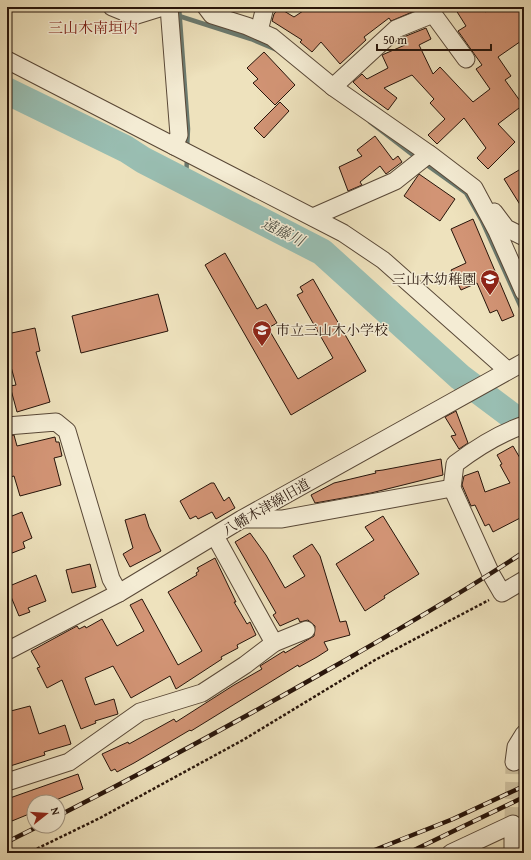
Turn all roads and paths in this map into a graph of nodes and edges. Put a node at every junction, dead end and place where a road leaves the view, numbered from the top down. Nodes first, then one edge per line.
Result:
1 (112, 7) edge
2 (163, 7) edge
3 (169, 7) edge
4 (206, 7) edge
5 (265, 7) edge
6 (259, 31) junction
7 (466, 59) dead end
8 (7, 60) edge
9 (333, 87) junction
10 (174, 146) junction
11 (429, 154) junction
12 (486, 211) junction
13 (313, 217) junction
14 (524, 237) edge
15 (524, 292) edge
16 (524, 362) edge
17 (507, 370) junction
18 (7, 425) edge
19 (516, 428) edge
20 (452, 488) junction
21 (242, 519) junction
22 (216, 536) junction
23 (524, 580) edge
24 (119, 593) junction
25 (502, 593) junction
26 (306, 630) dead end
27 (274, 643) junction
28 (7, 651) edge
29 (524, 734) edge
30 (514, 762) tunnel mouth
31 (7, 782) edge
32 (28, 853) edge
33 (451, 853) edge
34 (513, 853) edge

1 - 2 street
3 - 10 street
4 - 6 street
5 - 6 street
6 - 9 street
7 - 9 street
8 - 10 street
9 - 11 street
10 - 13 street
11 - 12 street
11 - 13 street
12 - 14 street
12 - 15 street
13 - 17 street
16 - 17 street, 八幡木津線旧道
17 - 21 street, 八幡木津線旧道
18 - 24 street
19 - 20 street
20 - 21 street
20 - 25 street
21 - 22 street, 八幡木津線旧道
22 - 24 street, 八幡木津線旧道
22 - 27 street
23 - 25 street
24 - 28 street, 八幡木津線旧道
25 - 32 path
26 - 27 street
27 - 31 street
29 - 30 street
33 - 34 street

